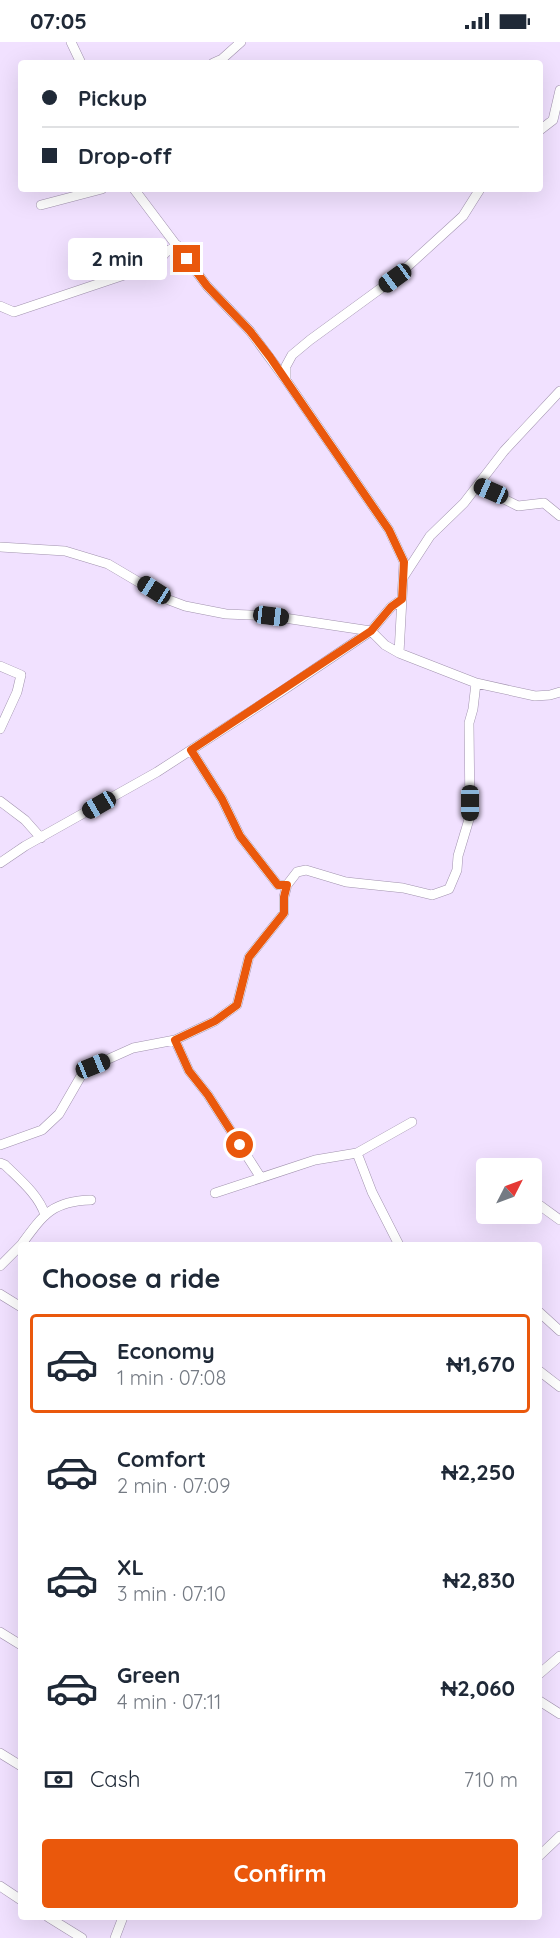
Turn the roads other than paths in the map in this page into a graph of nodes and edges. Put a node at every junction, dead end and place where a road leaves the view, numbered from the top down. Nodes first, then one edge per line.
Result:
1 (71, 42) edge
2 (241, 42) edge
3 (80, 60) edge
4 (220, 60) edge
5 (560, 90) edge
6 (543, 128) edge
7 (91, 192) edge
8 (136, 192) edge
9 (478, 192) edge
10 (41, 205) dead end
11 (177, 245) junction
12 (0, 306) edge
13 (286, 380) junction
14 (560, 391) edge
15 (478, 486) junction
16 (560, 516) edge
17 (0, 547) edge
18 (404, 576) junction
19 (402, 599) junction
20 (371, 631) junction
21 (399, 653) junction
22 (0, 666) edge
23 (476, 683) junction
24 (560, 692) edge
25 (0, 729) edge
26 (191, 750) junction
27 (0, 801) edge
28 (41, 837) junction
29 (0, 863) edge
30 (287, 885) junction
31 (175, 1040) junction
32 (412, 1122) dead end
33 (0, 1145) edge
34 (357, 1153) junction
35 (0, 1162) edge
36 (261, 1178) junction
37 (214, 1193) dead end
38 (91, 1200) dead end
39 (542, 1207) edge
40 (45, 1215) junction
41 (560, 1220) edge
42 (23, 1242) edge
43 (397, 1242) edge
44 (18, 1248) edge
45 (0, 1266) edge
46 (1, 1296) edge
47 (18, 1305) edge
48 (542, 1315) edge
49 (560, 1331) edge
50 (542, 1373) edge
51 (560, 1387) edge
52 (0, 1632) edge
53 (18, 1643) edge
54 (560, 1656) edge
55 (542, 1672) edge
56 (542, 1703) edge
57 (560, 1714) edge
58 (0, 1753) edge
59 (18, 1764) edge
60 (560, 1836) edge
61 (542, 1853) edge
62 (0, 1886) edge
63 (18, 1898) edge
64 (53, 1920) edge
65 (122, 1920) edge
66 (82, 1938) edge
67 (115, 1938) edge

1 - 3 street
2 - 4 street
5 - 6 street
7 - 10 street
8 - 11 street
9 - 13 street
11 - 12 street
11 - 13 street
13 - 18 street
14 - 15 street
15 - 16 street
15 - 18 street
17 - 20 street
18 - 19 street
19 - 20 street
19 - 21 street
20 - 21 street
20 - 26 street
21 - 23 street
22 - 25 street
23 - 24 street
23 - 30 street
26 - 28 street
26 - 30 street
27 - 28 street
28 - 29 street
30 - 31 street
31 - 33 street
31 - 36 street
32 - 34 street
34 - 36 street
34 - 43 street
35 - 40 street
36 - 37 street
38 - 40 street
39 - 41 street
40 - 42 street
44 - 45 street
46 - 47 street
48 - 49 street
50 - 51 street
52 - 53 street
54 - 55 street
56 - 57 street
58 - 59 street
60 - 61 street
62 - 63 street
64 - 66 street
65 - 67 street

